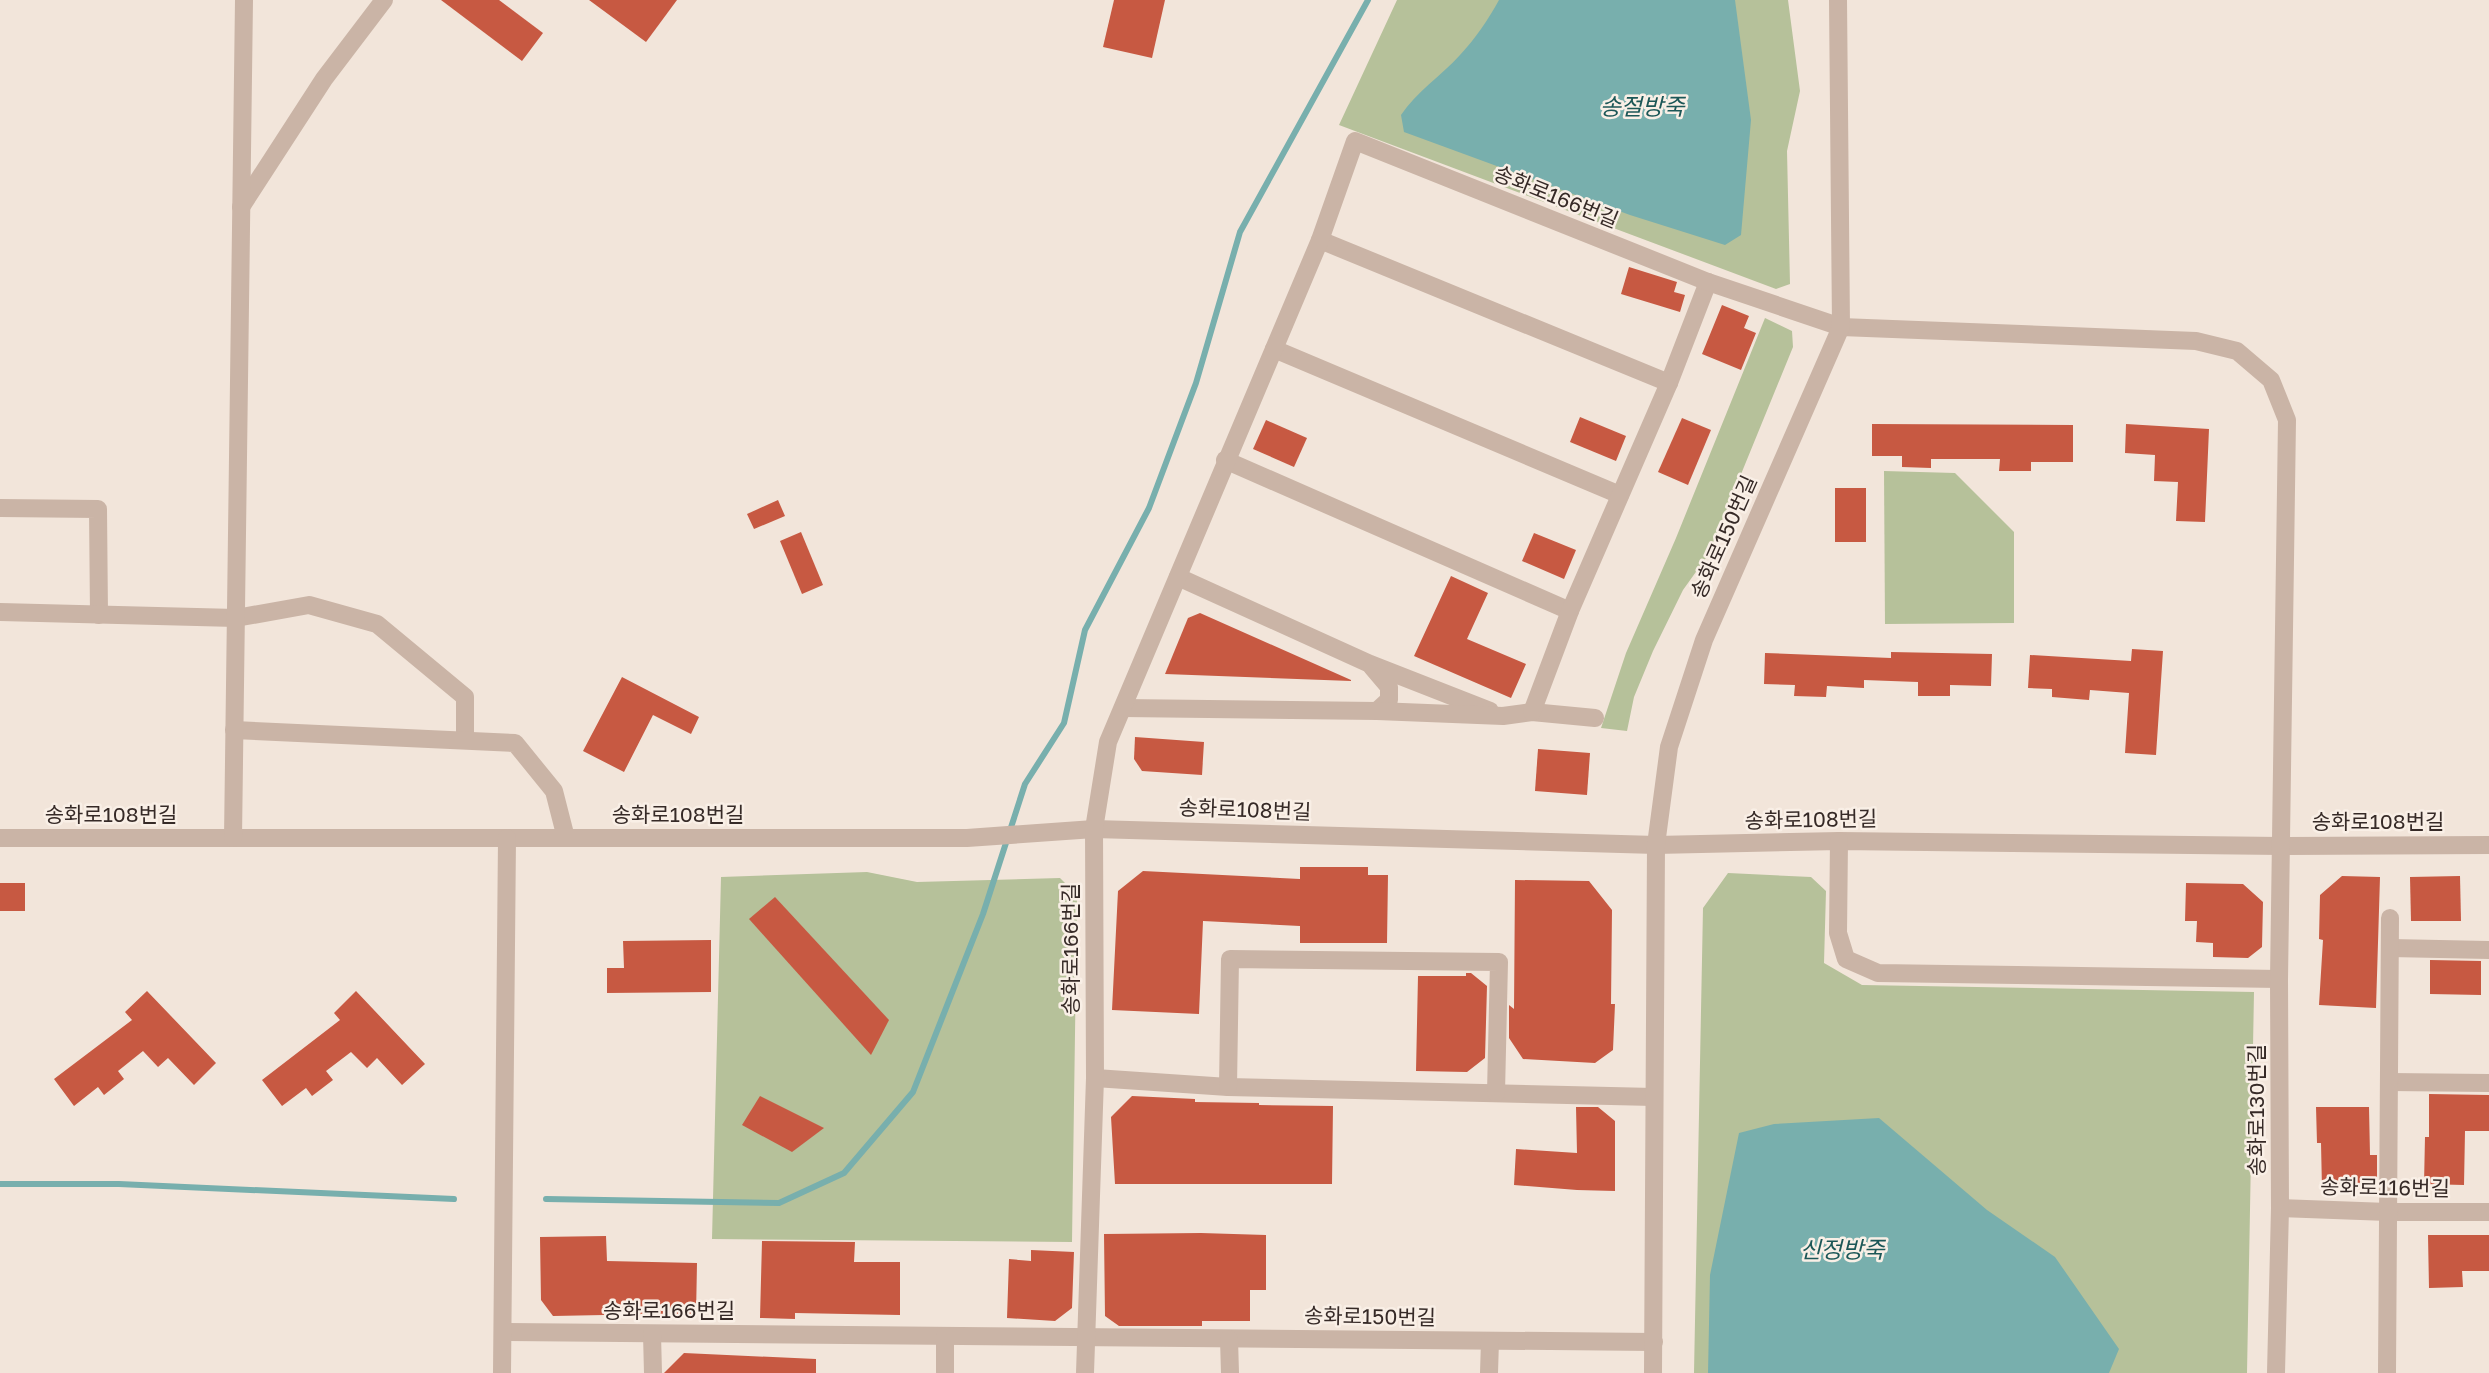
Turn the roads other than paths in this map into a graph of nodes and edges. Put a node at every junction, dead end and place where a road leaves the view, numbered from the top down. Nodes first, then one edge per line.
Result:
1 (244, 0) edge
2 (384, 0) edge
3 (1839, 0) edge
4 (241, 207) junction
5 (1320, 240) junction
6 (1708, 282) junction
7 (1841, 327) junction
8 (1274, 349) junction
9 (1669, 383) junction
10 (1225, 460) junction
11 (1620, 495) junction
12 (0, 508) edge
13 (1178, 577) junction
14 (1570, 611) junction
15 (0, 612) edge
16 (99, 615) junction
17 (236, 618) junction
18 (1370, 664) junction
19 (1123, 708) junction
20 (1377, 711) junction
21 (1532, 712) junction
22 (1503, 716) junction
23 (1595, 718) dead end
24 (234, 730) junction
25 (465, 740) junction
26 (1094, 829) junction
27 (0, 838) edge
28 (233, 838) junction
29 (507, 838) junction
30 (566, 838) junction
31 (1839, 841) junction
32 (1656, 845) junction
33 (2489, 845) edge
34 (2282, 846) junction
35 (2390, 918) dead end
36 (2390, 948) junction
37 (2489, 950) edge
38 (2280, 979) junction
39 (1094, 1078) junction
40 (2389, 1082) junction
41 (2489, 1083) edge
42 (1228, 1087) junction
43 (1496, 1093) junction
44 (1654, 1097) junction
45 (2280, 1208) junction
46 (2388, 1212) junction
47 (2489, 1212) edge
48 (503, 1332) junction
49 (652, 1334) junction
50 (945, 1336) junction
51 (1086, 1337) junction
52 (1229, 1339) junction
53 (1490, 1341) junction
54 (1654, 1342) junction
55 (502, 1373) edge
56 (653, 1373) edge
57 (945, 1373) edge
58 (1085, 1373) edge
59 (1230, 1373) edge
60 (1489, 1373) edge
61 (1653, 1373) edge
62 (2276, 1373) edge
63 (2387, 1373) edge

1 - 4 street
2 - 4 street
3 - 7 street, 송화로150번길
4 - 17 street
5 - 6 street, 송화로166번길
5 - 8 street, 송화로166번길
5 - 9 street
6 - 7 street, 송화로166번길
6 - 9 street
7 - 32 street, 송화로150번길
7 - 34 street, 송화로166번길
8 - 10 street, 송화로166번길
8 - 11 street
9 - 11 street
10 - 13 street, 송화로166번길
10 - 14 street
11 - 14 street
12 - 16 street
13 - 18 street
13 - 19 street, 송화로166번길
14 - 21 street
15 - 16 street
16 - 17 street
17 - 24 street
17 - 25 street
18 - 20 street
18 - 22 street
19 - 20 street
19 - 26 street, 송화로166번길
20 - 22 street
21 - 22 street
21 - 23 street
24 - 25 street
24 - 28 street
25 - 30 street
26 - 30 street, 송화로108번길
26 - 32 street, 송화로108번길
26 - 39 street, 송화로166번길
27 - 28 street, 송화로108번길
28 - 29 street, 송화로108번길
29 - 30 street, 송화로108번길
29 - 48 street
31 - 32 street, 송화로108번길
31 - 34 street, 송화로108번길
31 - 38 street
32 - 44 street, 송화로150번길
33 - 34 street, 송화로108번길
34 - 38 street, 송화로130번길
35 - 36 street
36 - 37 street
36 - 40 street
38 - 45 street, 송화로130번길
39 - 42 street
39 - 51 street, 송화로166번길
40 - 41 street
40 - 46 street
42 - 43 street
42 - 43 street
43 - 44 street
44 - 54 street, 송화로150번길
45 - 46 street, 송화로116번길
45 - 62 street, 송화로130번길
46 - 47 street, 송화로116번길
46 - 63 street
48 - 49 street, 송화로166번길
48 - 55 street
49 - 50 street, 송화로166번길
49 - 56 street
50 - 51 street, 송화로166번길
50 - 57 street
51 - 52 street, 송화로150번길
51 - 58 street, 송화로166번길
52 - 53 street, 송화로150번길
52 - 59 street
53 - 54 street, 송화로150번길
53 - 60 street
54 - 61 street, 송화로150번길

